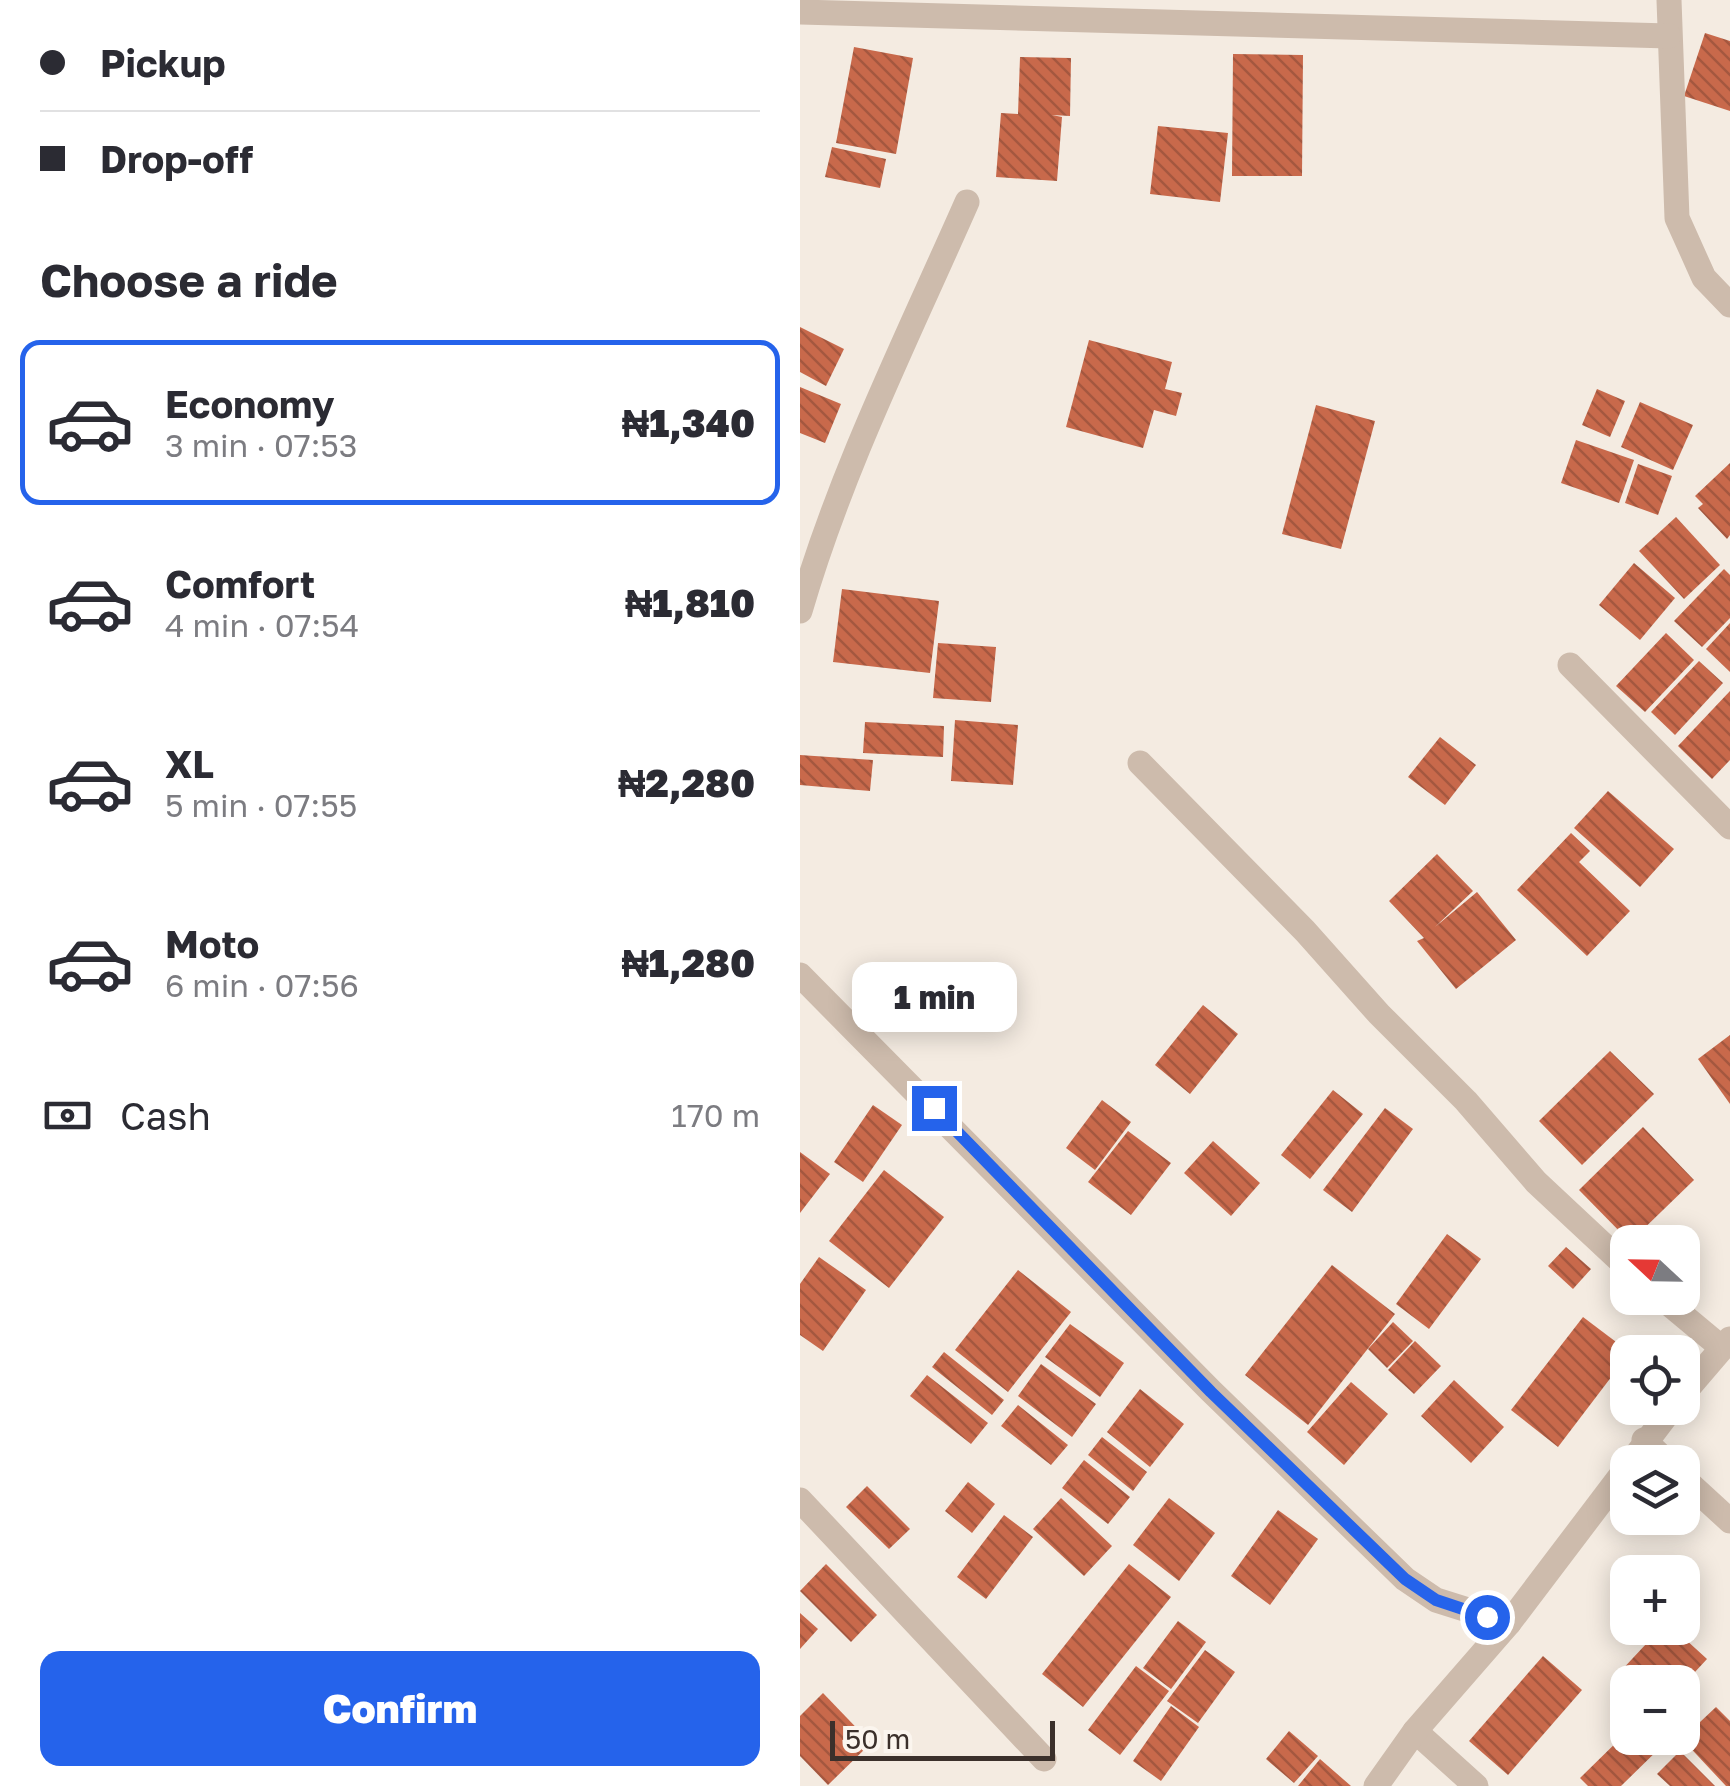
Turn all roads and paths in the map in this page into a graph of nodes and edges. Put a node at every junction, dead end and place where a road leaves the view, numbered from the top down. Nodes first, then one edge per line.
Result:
1 (1669, 0) edge
2 (921, 7) edge
3 (800, 12) edge
4 (1669, 36) junction
5 (966, 202) dead end
6 (1730, 305) edge
7 (800, 611) edge
8 (1570, 665) dead end
9 (1140, 763) dead end
10 (1730, 826) edge
11 (804, 988) edge
12 (1610, 1251) edge
13 (1686, 1315) edge
14 (1726, 1344) edge
15 (1700, 1374) edge
16 (1657, 1425) edge
17 (1644, 1440) junction
18 (1649, 1445) edge
19 (1700, 1494) edge
20 (803, 1508) edge
21 (1730, 1521) edge
22 (1509, 1622) junction
23 (1415, 1731) junction
24 (1044, 1758) dead end
25 (1376, 1786) edge
26 (1476, 1786) edge

1 - 4 street
2 - 3 street
2 - 4 street
4 - 6 street
5 - 7 street
8 - 10 street
9 - 12 street
11 - 22 street
13 - 14 street
14 - 15 street
16 - 17 street
17 - 18 street
17 - 22 street
19 - 21 street
20 - 24 street
22 - 23 street
23 - 25 street
23 - 26 street

